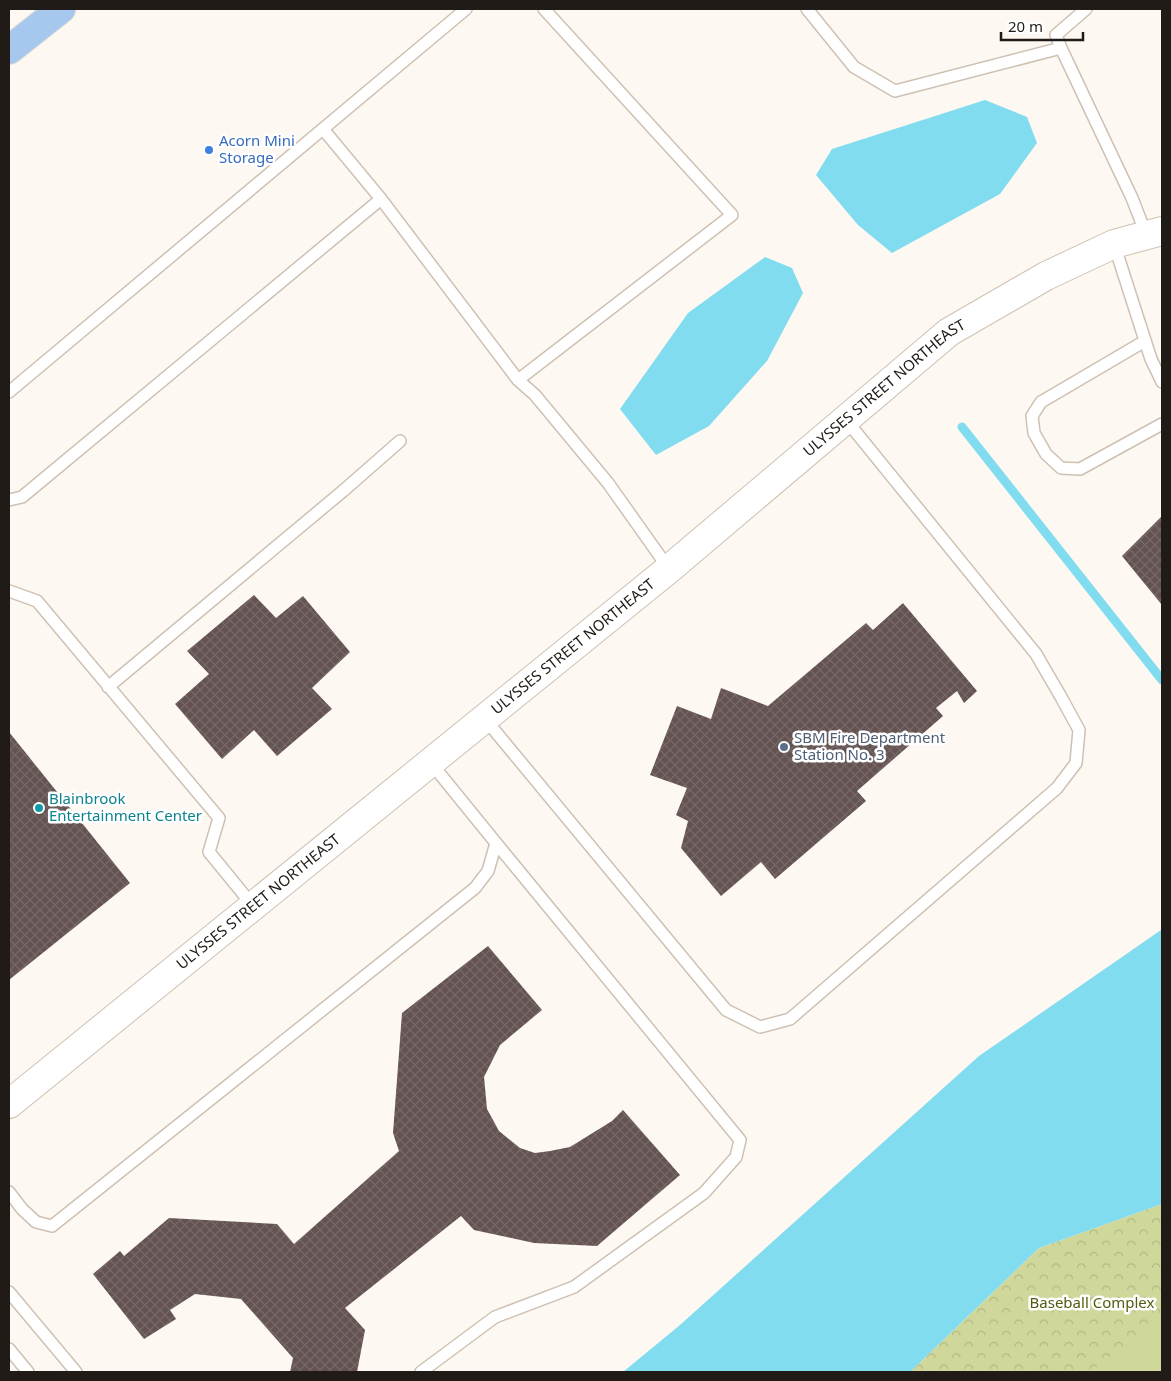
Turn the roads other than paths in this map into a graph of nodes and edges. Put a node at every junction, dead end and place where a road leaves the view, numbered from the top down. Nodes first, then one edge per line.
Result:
1 (61, 9) edge
2 (466, 9) edge
3 (544, 9) edge
4 (807, 9) edge
5 (1086, 9) edge
6 (1061, 48) junction
7 (9, 50) edge
8 (323, 129) junction
9 (382, 199) junction
10 (1154, 233) edge
11 (1114, 244) junction
12 (1145, 341) junction
13 (518, 380) junction
14 (1162, 382) edge
15 (9, 392) edge
16 (846, 420) junction
17 (1162, 424) edge
18 (400, 441) dead end
19 (9, 500) edge
20 (669, 569) junction
21 (9, 591) edge
22 (108, 687) junction
23 (485, 719) junction
24 (431, 762) junction
25 (496, 843) junction
26 (254, 907) junction
27 (9, 1104) edge
28 (9, 1192) edge
29 (9, 1292) edge
30 (9, 1349) edge
31 (28, 1372) edge
32 (76, 1372) edge
33 (422, 1372) edge

1 - 7 highway
2 - 8 lane
3 - 13 lane
4 - 6 lane
5 - 6 lane
6 - 10 lane
8 - 9 lane
8 - 15 lane
9 - 13 lane
9 - 19 lane
10 - 11 street, ULYSSES STREET NORTHEAST
11 - 12 lane
11 - 16 street, ULYSSES STREET NORTHEAST
12 - 14 lane
12 - 17 lane
13 - 20 lane
16 - 20 street, ULYSSES STREET NORTHEAST
16 - 23 lane
18 - 22 lane
20 - 23 street, ULYSSES STREET NORTHEAST
21 - 22 lane
22 - 26 lane
23 - 24 street, ULYSSES STREET NORTHEAST
24 - 25 lane
24 - 26 street, ULYSSES STREET NORTHEAST
25 - 28 lane
25 - 33 lane
26 - 27 street, ULYSSES STREET NORTHEAST
29 - 32 lane
30 - 31 lane

